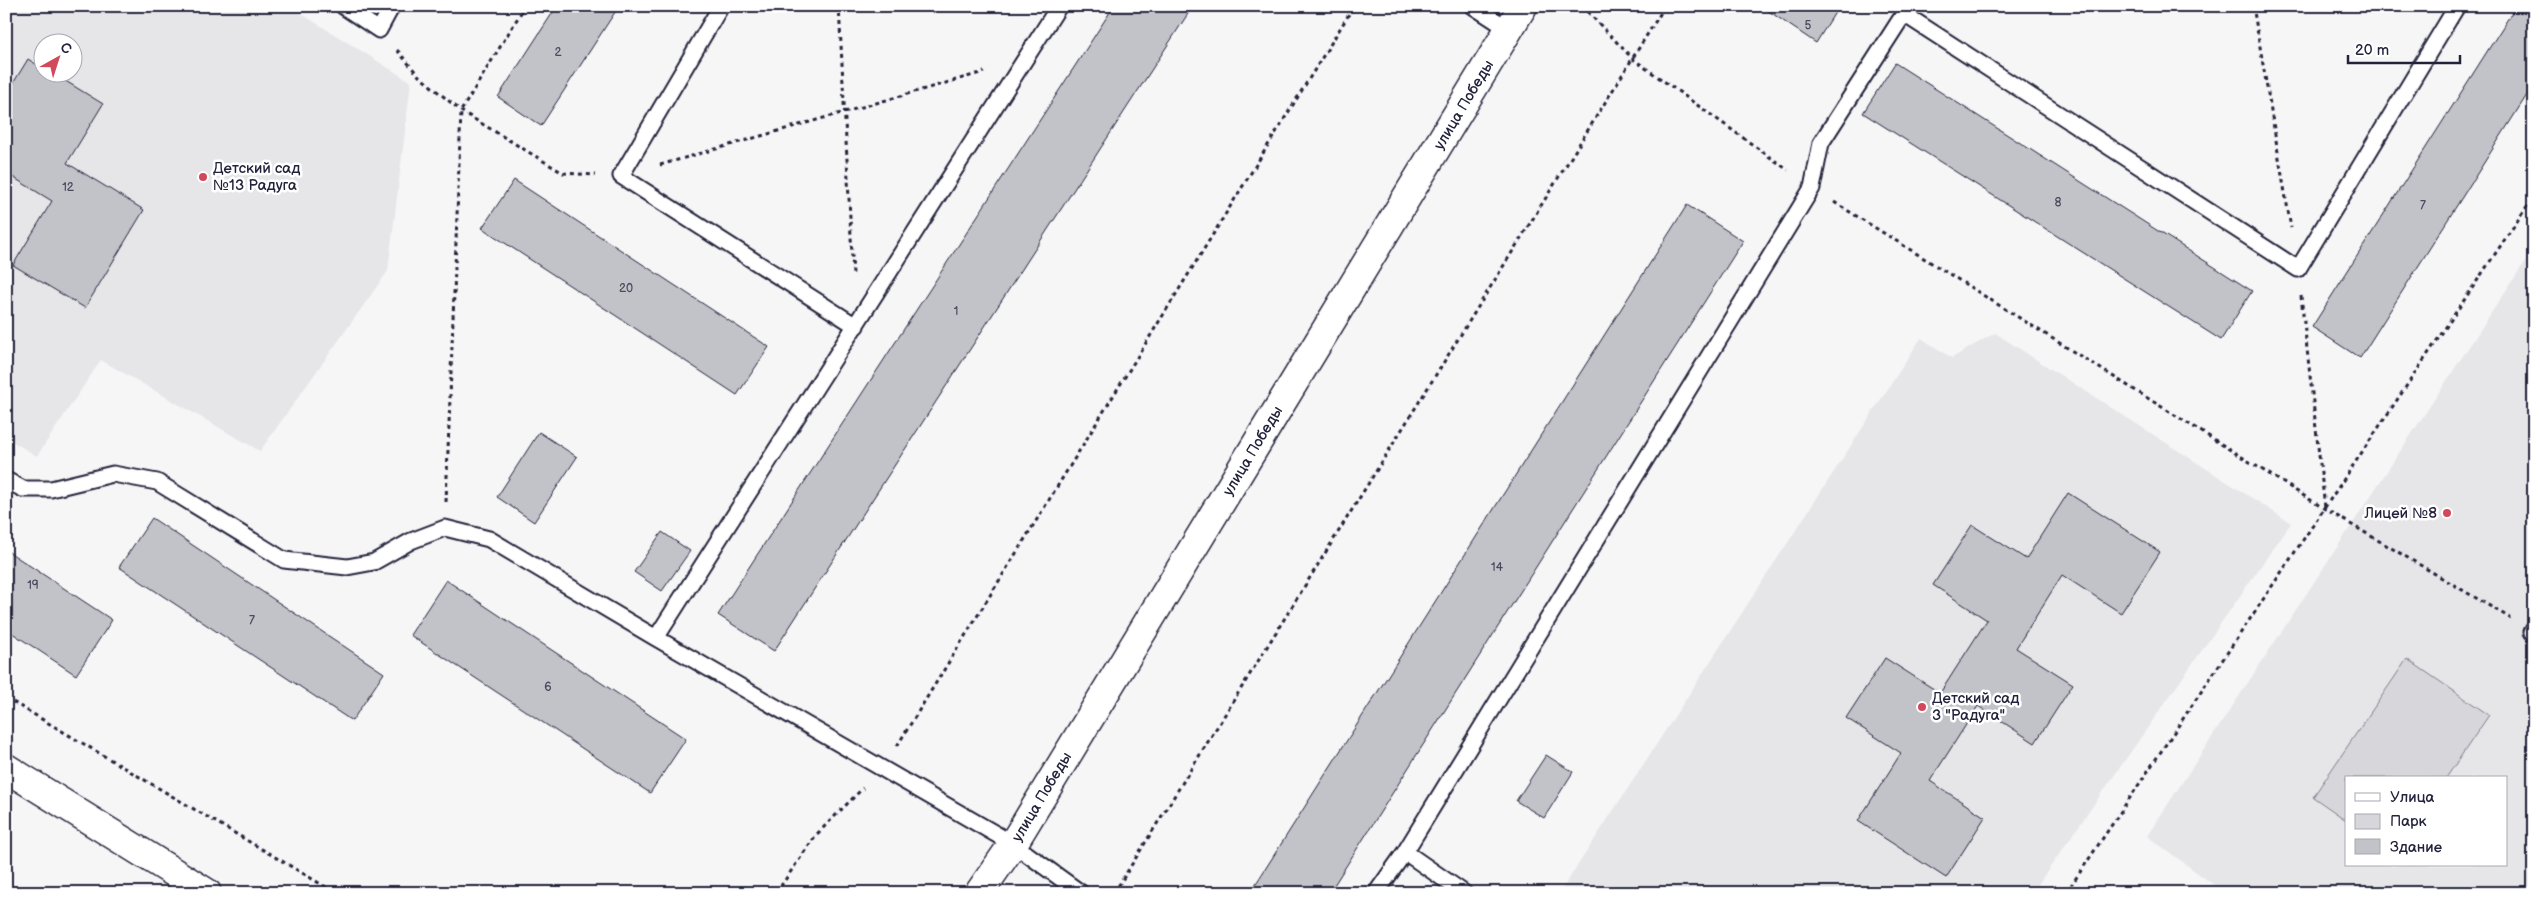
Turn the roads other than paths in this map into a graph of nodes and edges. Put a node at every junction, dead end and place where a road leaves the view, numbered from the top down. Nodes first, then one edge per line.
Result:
1 (343, 6) edge
2 (392, 6) edge
3 (721, 6) edge
4 (1059, 6) edge
5 (1473, 6) edge
6 (1523, 6) edge
7 (2457, 6) edge
8 (1906, 10) edge
9 (1510, 30) junction
10 (856, 326) junction
11 (6, 480) edge
12 (656, 638) junction
13 (6, 768) edge
14 (1013, 844) junction
15 (1405, 852) junction
16 (207, 893) edge
17 (979, 893) edge
18 (1081, 893) edge
19 (1376, 893) edge
20 (1464, 893) edge

1 - 2 lane
3 - 10 lane
4 - 10 lane
5 - 9 lane
6 - 9 main road, улица Победы
7 - 8 lane
8 - 15 lane
9 - 14 main road, улица Победы
10 - 12 lane
11 - 12 lane
12 - 14 lane
13 - 16 main road
14 - 17 main road, улица Победы
14 - 18 lane
15 - 19 lane
15 - 20 lane

